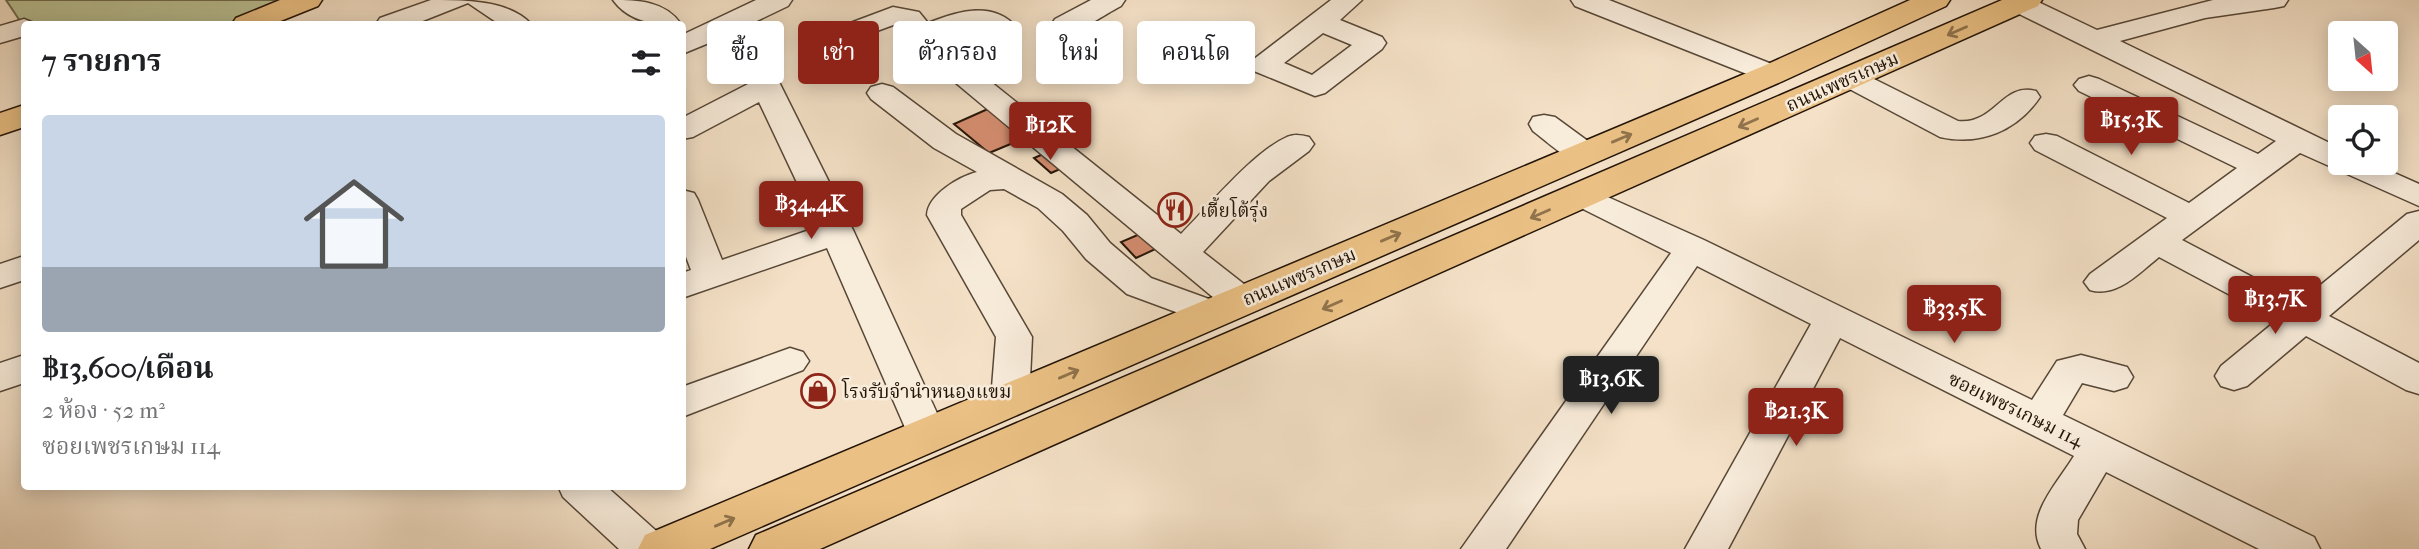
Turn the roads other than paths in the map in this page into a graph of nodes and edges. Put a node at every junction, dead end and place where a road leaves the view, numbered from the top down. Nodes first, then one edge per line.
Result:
1 (307, 0) edge
2 (457, 0) edge
3 (480, 0) edge
4 (626, 0) edge
5 (778, 0) edge
6 (1111, 0) edge
7 (1348, 0) edge
8 (1585, 0) edge
9 (1935, 0) edge
10 (2274, 0) edge
11 (2019, 1) edge
12 (729, 13) edge
13 (254, 21) edge
14 (398, 21) edge
15 (512, 21) edge
16 (662, 21) edge
17 (878, 21) edge
18 (911, 21) edge
19 (958, 21) edge
20 (997, 21) edge
21 (1072, 21) edge
22 (1318, 21) dead end
23 (21, 28) edge
24 (0, 35) edge
25 (686, 40) edge
26 (2094, 40) junction
27 (1772, 74) junction
28 (1850, 78) junction
29 (976, 84) edge
30 (2089, 85) dead end
31 (766, 86) junction
32 (883, 93) dead end
33 (2025, 97) dead end
34 (21, 116) edge
35 (1544, 124) dead end
36 (0, 125) edge
37 (686, 128) edge
38 (2297, 140) junction
39 (2046, 143) dead end
40 (1298, 144) dead end
41 (1585, 154) junction
42 (2328, 154) edge
43 (2260, 167) junction
44 (2373, 175) edge
45 (1011, 178) junction
46 (1583, 196) junction
47 (2419, 196) edge
48 (2193, 218) junction
49 (686, 222) edge
50 (2419, 222) edge
51 (837, 232) junction
52 (2158, 242) junction
53 (1692, 248) junction
54 (1184, 252) junction
55 (21, 269) edge
56 (0, 276) edge
57 (697, 281) edge
58 (2102, 282) dead end
59 (1226, 307) junction
60 (1832, 318) junction
61 (2304, 318) junction
62 (790, 361) dead end
63 (21, 370) edge
64 (2234, 376) dead end
65 (0, 377) edge
66 (2114, 377) dead end
67 (2419, 380) edge
68 (1010, 400) junction
69 (686, 401) edge
70 (2039, 421) junction
71 (927, 435) junction
72 (2099, 450) junction
73 (582, 490) edge
74 (2286, 546) edge
75 (648, 549) edge
76 (662, 549) edge
77 (773, 549) edge
78 (1482, 549) edge
79 (1706, 549) edge
80 (2064, 549) edge

1 - 13 main road
2 - 14 street
3 - 15 street
4 - 16 street
5 - 12 street
6 - 21 street
7 - 22 street
8 - 27 street
9 - 27 main road, ถนนเพชรเกษม
10 - 26 street
11 - 26 street
11 -> 28 main road, ถนนเพชรเกษม
12 - 25 street
12 - 31 street
17 - 18 street
19 - 20 street
23 - 24 street
26 - 38 street
41 -> 27 main road, ถนนเพชรเกษม
28 - 33 street
28 -> 46 main road, ถนนเพชรเกษม
29 - 54 street
30 - 43 street
31 - 37 street
31 - 51 street
32 - 45 street
34 - 36 main road
35 - 41 street
38 - 42 street
38 - 43 street
39 - 48 street
40 - 54 street
59 -> 41 main road, ถนนเพชรเกษม
43 - 48 street
44 - 47 street
45 - 59 street
45 - 68 street
46 - 53 street, ซอยเพชรเกษม 114
46 -> 77 main road, ถนนเพชรเกษม
48 - 52 street
49 - 57 street
50 - 61 street
51 - 57 street
51 - 71 street
52 - 58 street
52 - 61 street
53 - 60 street, ซอยเพชรเกษม 114
53 - 78 street
54 - 59 street
55 - 56 street
68 -> 59 main road, ถนนเพชรเกษม
60 - 70 street, ซอยเพชรเกษม 114
60 - 79 street
61 - 64 street
61 - 67 street
62 - 69 street
63 - 65 street
66 - 70 street
68 - 71 main road, ถนนเพชรเกษม
70 - 72 street, ซอยเพชรเกษม 114
76 -> 71 main road, ถนนเพชรเกษม
72 - 74 street, ซอยเพชรเกษม 114
72 - 80 street
73 - 75 street

